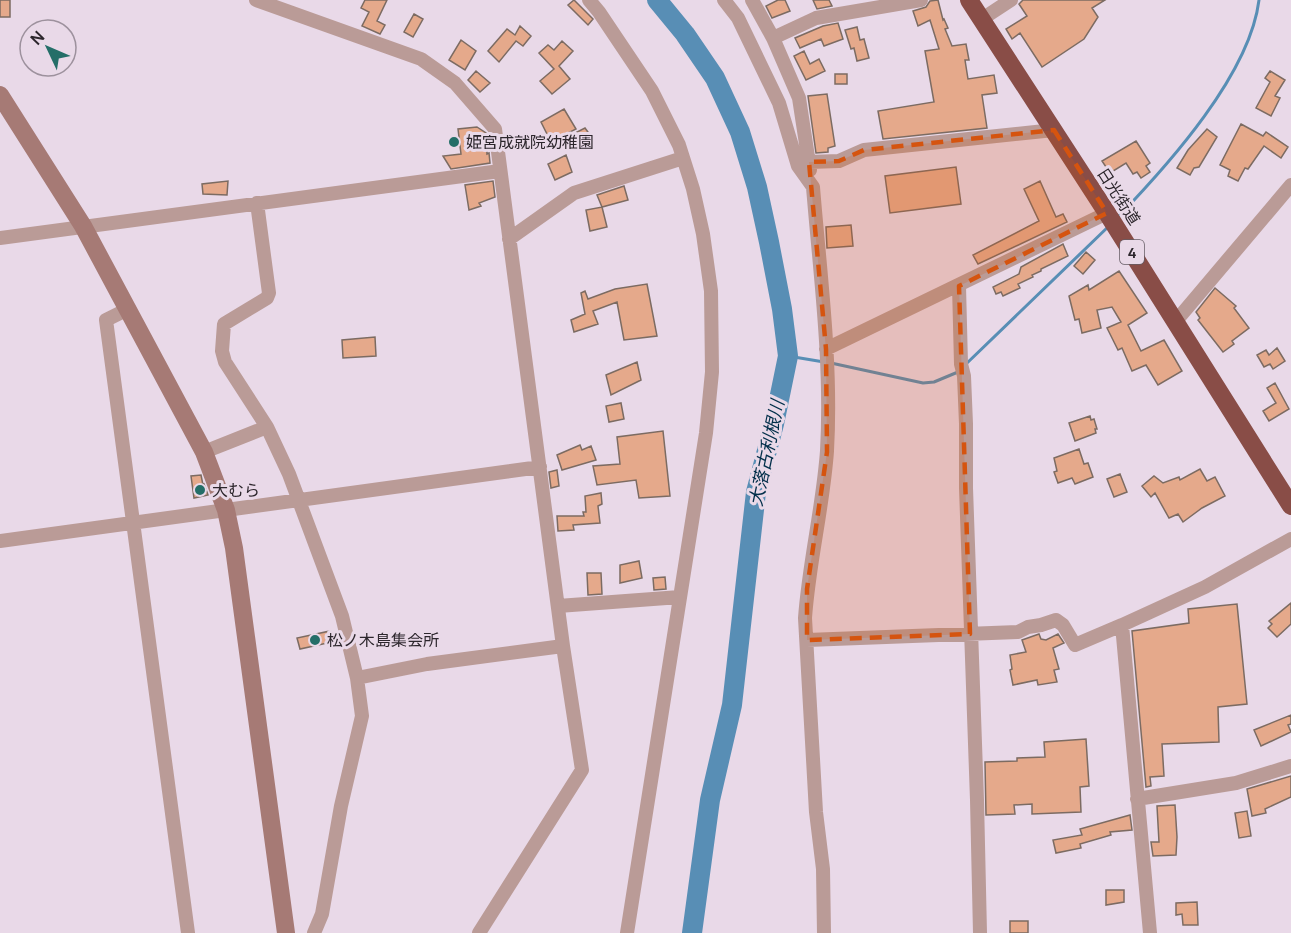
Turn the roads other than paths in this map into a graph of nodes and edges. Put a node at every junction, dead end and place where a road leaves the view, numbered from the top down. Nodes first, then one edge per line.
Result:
1 (256, 0) edge
2 (589, 0) edge
3 (724, 0) edge
4 (921, 0) edge
5 (969, 0) edge
6 (1011, 0) edge
7 (755, 4) edge
8 (293, 6) edge
9 (738, 18) junction
10 (982, 19) junction
11 (773, 38) junction
12 (0, 95) edge
13 (1053, 130) junction
14 (683, 158) junction
15 (809, 162) junction
16 (500, 171) junction
17 (1291, 185) edge
18 (813, 187) junction
19 (257, 203) junction
20 (1107, 213) junction
21 (82, 226) junction
22 (0, 238) edge
23 (509, 239) junction
24 (959, 286) junction
25 (128, 309) junction
26 (1176, 321) junction
27 (826, 349) junction
28 (267, 427) junction
29 (204, 452) junction
30 (540, 467) junction
31 (1289, 499) edge
32 (298, 500) junction
33 (226, 510) junction
34 (133, 522) junction
35 (1291, 539) edge
36 (0, 540) edge
37 (680, 597) junction
38 (558, 606) junction
39 (1122, 625) junction
40 (970, 634) junction
41 (807, 640) junction
42 (564, 646) junction
43 (357, 678) junction
44 (1291, 766) edge
45 (1137, 798) junction
46 (188, 933) edge
47 (286, 933) edge
48 (314, 933) edge
49 (479, 933) edge
50 (627, 933) edge
51 (824, 933) edge
52 (980, 933) edge
53 (1150, 933) edge

1 - 8 street
2 - 14 street
3 - 9 street
4 - 11 street
5 - 10 highway, 日光街道 / 4
6 - 10 street
7 - 9 street
7 - 11 street
8 - 16 street
9 - 18 street
10 - 13 highway, 日光街道 / 4
11 - 15 street
12 - 21 street
13 - 15 street
13 - 20 highway, 日光街道 / 4
14 - 23 street
14 - 37 street
15 - 18 street
16 - 19 street
16 - 23 street
17 - 26 street
18 - 27 street
19 - 21 street
19 - 28 street
20 - 24 street
20 - 26 highway, 日光街道 / 4
21 - 22 street
21 - 25 street
23 - 30 street
24 - 27 street
24 - 40 street
25 - 29 street
25 - 34 street
26 - 31 highway, 日光街道 / 4
27 - 41 street
28 - 29 street
28 - 32 street
29 - 33 street
30 - 32 street
30 - 38 street
32 - 33 street
32 - 43 street
33 - 34 street
33 - 47 street
34 - 36 street
34 - 46 street
35 - 39 street
37 - 38 street
37 - 50 street
38 - 42 street
39 - 40 street
39 - 45 street
40 - 41 street
40 - 52 street
41 - 51 street
42 - 43 street
42 - 49 street
43 - 48 street
44 - 45 street
45 - 53 street

